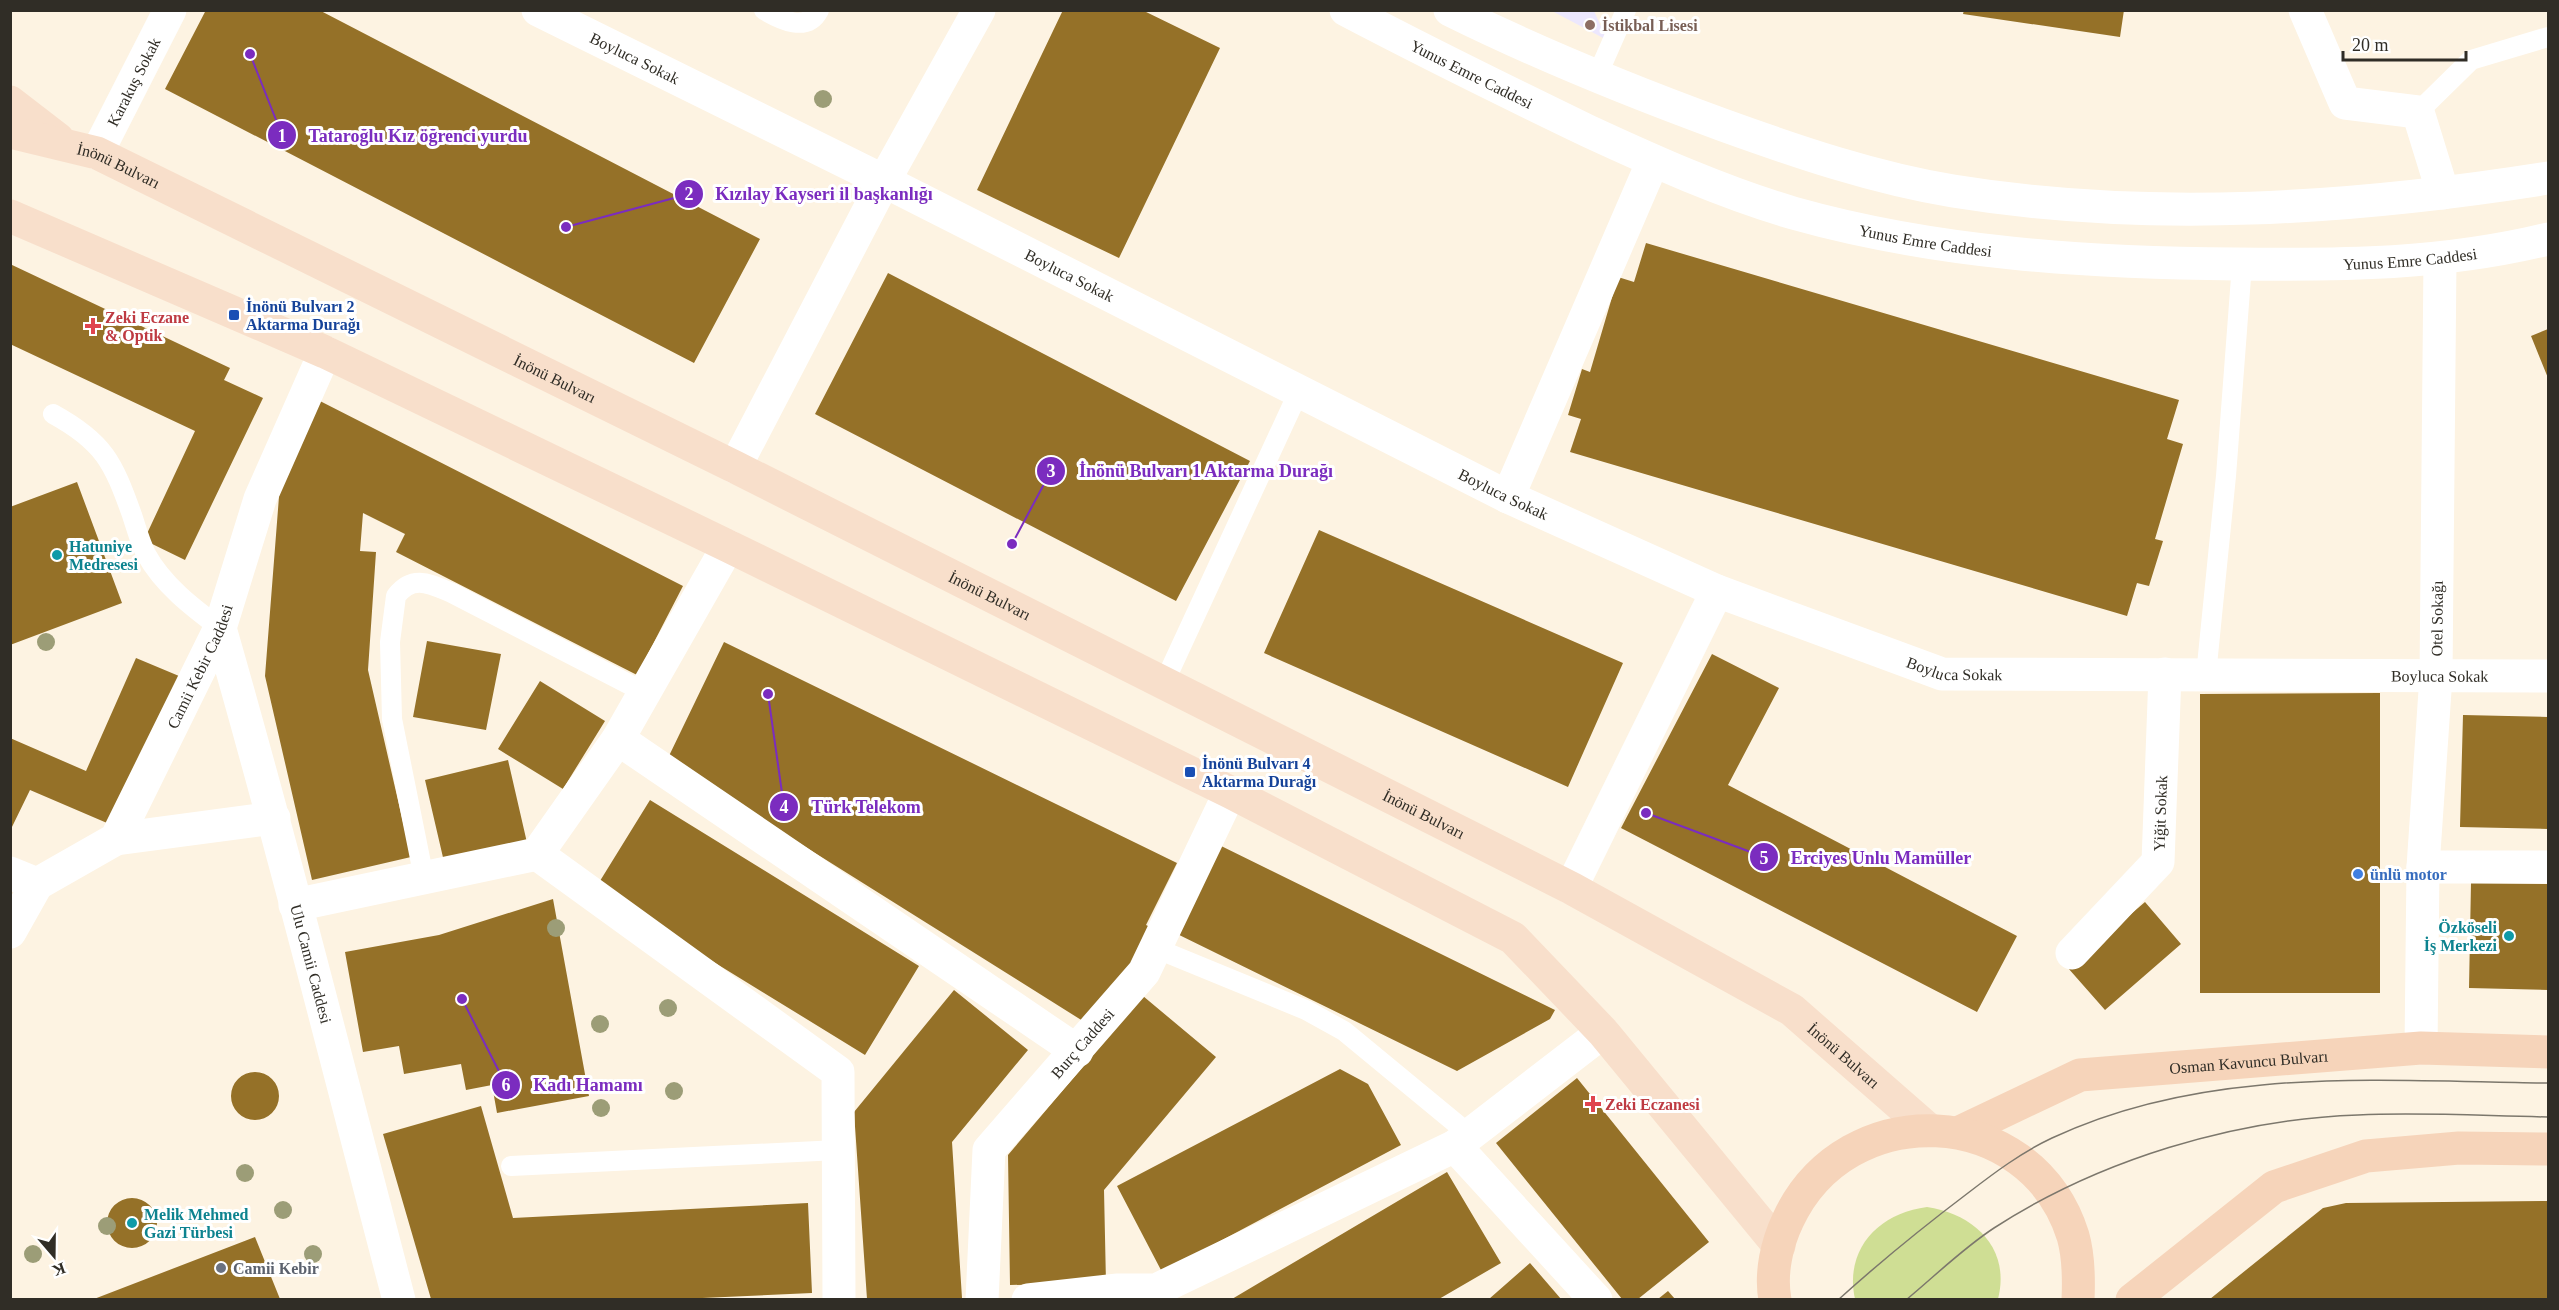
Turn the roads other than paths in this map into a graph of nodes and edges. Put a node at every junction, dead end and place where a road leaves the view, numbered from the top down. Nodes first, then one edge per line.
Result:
1 (170, 10) edge
2 (537, 10) edge
3 (764, 10) edge
4 (819, 10) edge
5 (979, 10) edge
6 (1346, 10) edge
7 (1450, 10) edge
8 (1626, 10) edge
9 (2305, 10) edge
10 (2548, 38) edge
11 (1597, 76) junction
12 (10, 102) edge
13 (2418, 112) junction
14 (10, 132) edge
15 (82, 149) junction
16 (1653, 160) junction
17 (2548, 178) edge
18 (884, 181) junction
19 (2443, 193) junction
20 (10, 216) edge
21 (2548, 239) edge
22 (2440, 259) junction
23 (2242, 264) junction
24 (325, 352) junction
25 (1299, 391) junction
26 (53, 414) dead end
27 (735, 467) junction
28 (1508, 497) junction
29 (728, 546) junction
30 (1717, 591) junction
31 (220, 628) junction
32 (2165, 674) junction
33 (2206, 675) junction
34 (2436, 676) junction
35 (2548, 676) edge
36 (1164, 683) junction
37 (644, 692) junction
38 (618, 739) junction
39 (1230, 792) junction
40 (274, 818) junction
41 (116, 839) junction
42 (537, 854) junction
43 (2423, 867) junction
44 (2548, 867) edge
45 (24, 878) edge
46 (424, 878) junction
47 (1571, 888) junction
48 (295, 905) junction
49 (10, 932) edge
50 (1155, 948) junction
51 (2072, 953) dead end
52 (1603, 1032) junction
53 (2421, 1048) junction
54 (1077, 1051) junction
55 (2548, 1052) edge
56 (1944, 1131) junction
57 (1462, 1140) junction
58 (2548, 1149) edge
59 (838, 1150) junction
60 (510, 1166) dead end
61 (1779, 1246) junction
62 (1149, 1295) edge
63 (399, 1299) edge
64 (839, 1299) edge
65 (982, 1299) edge
66 (1028, 1299) edge
67 (1596, 1299) edge
68 (1775, 1299) edge
69 (2078, 1299) edge
70 (2132, 1299) edge

1 - 15 street, Karakuş Sokak
2 - 18 street, Boyluca Sokak
3 - 4 lane
5 - 18 street
6 - 16 street, Yunus Emre Caddesi
7 - 11 street
8 - 11 lane
9 - 13 street
10 - 13 lane
11 - 19 street
12 - 15 main road
13 - 19 street
14 - 15 main road, İnönü Bulvarı
15 - 27 main road, İnönü Bulvarı
16 - 23 street, Yunus Emre Caddesi
16 - 28 street
17 - 19 street
18 - 25 street, Boyluca Sokak
18 - 27 street
20 - 24 main road
21 - 22 street, Yunus Emre Caddesi
22 - 23 street, Yunus Emre Caddesi
22 - 34 street, Otel Sokağı
23 - 33 lane
24 - 29 main road
24 - 31 street, Camii Kebir Caddesi
25 - 28 street, Boyluca Sokak
25 - 36 lane
26 - 31 lane
27 - 36 main road, İnönü Bulvarı
28 - 30 street, Boyluca Sokak
29 - 37 street
29 - 39 main road
30 - 32 street, Boyluca Sokak
30 - 47 street
31 - 40 street, Ulu Camii Caddesi
31 - 41 street, Camii Kebir Caddesi
32 - 33 street, Boyluca Sokak
32 - 51 street, Yiğit Sokak
33 - 34 street, Boyluca Sokak
34 - 35 street, Boyluca Sokak
34 - 43 street, Otel Sokağı
36 - 47 main road, İnönü Bulvarı
37 - 38 street
37 - 46 lane
38 - 42 street
38 - 54 street
39 - 50 street, Burç Caddesi
39 - 52 main road
40 - 41 street
40 - 48 street, Ulu Camii Caddesi
41 - 45 street
42 - 46 street
42 - 59 street
43 - 44 street
43 - 53 street, Otel Sokağı
45 - 49 street
46 - 48 street
47 - 56 main road, İnönü Bulvarı
48 - 63 street, Ulu Camii Caddesi
50 - 54 street, Burç Caddesi
50 - 57 lane
52 - 57 street
52 - 61 main road
53 - 55 highway, Osman Kavuncu Bulvarı
53 - 56 highway, Osman Kavuncu Bulvarı
54 - 65 street, Burç Caddesi
56 - 61 highway
56 - 69 highway
57 - 62 street
57 - 67 street
58 - 70 highway
59 - 60 lane
59 - 64 street
61 - 68 highway
62 - 66 street

